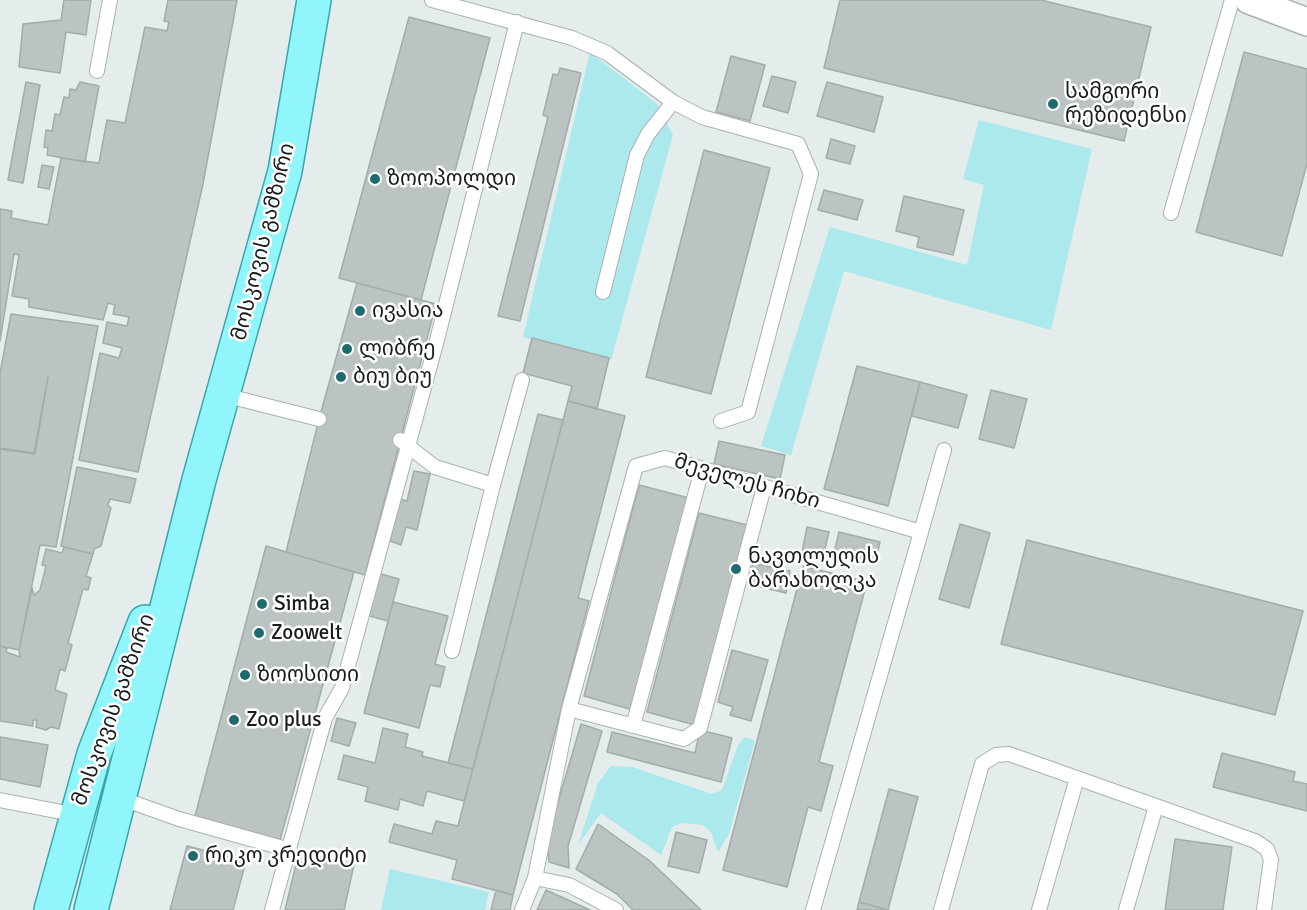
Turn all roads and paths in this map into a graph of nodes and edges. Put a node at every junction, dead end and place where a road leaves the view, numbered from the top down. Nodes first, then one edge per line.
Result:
1 (110, 0) edge
2 (314, 0) edge
3 (432, 0) edge
4 (1232, 0) edge
5 (1249, 0) edge
6 (517, 22) junction
7 (1307, 22) edge
8 (96, 71) dead end
9 (673, 102) junction
10 (1171, 213) dead end
11 (603, 292) dead end
12 (522, 380) dead end
13 (224, 395) junction
14 (319, 419) dead end
15 (721, 421) dead end
16 (404, 443) junction
17 (944, 450) dead end
18 (702, 470) junction
19 (199, 480) junction
20 (493, 485) junction
21 (764, 487) junction
22 (921, 532) junction
23 (453, 651) dead end
24 (568, 709) junction
25 (633, 726) junction
26 (1077, 778) junction
27 (120, 798) junction
28 (0, 800) edge
29 (1156, 806) junction
30 (77, 815) junction
31 (290, 850) junction
32 (535, 878) junction
33 (51, 910) edge
34 (91, 910) edge
35 (272, 910) edge
36 (522, 910) edge
37 (616, 910) edge
38 (813, 910) edge
39 (941, 910) edge
40 (1039, 910) edge
41 (1126, 910) edge
42 (1264, 910) edge

1 - 8 lane
2 - 13 main road, მოსკოვის გამზირი
3 - 6 lane
4 - 10 lane
5 - 7 street
6 - 9 lane
6 - 16 lane
9 - 11 lane
9 - 15 lane
12 - 20 lane
13 - 14 lane
13 - 19 main road, მოსკოვის გამზირი
16 - 20 lane
16 - 31 lane
17 - 22 lane
18 - 21 lane, მეველეს ჩიხი
18 - 24 lane, მეველეს ჩიხი
18 - 25 lane
19 - 27 main road, მოსკოვის გამზირი
19 - 30 main road, მოსკოვის გამზირი
20 - 23 lane
21 - 22 lane, მეველეს ჩიხი
21 - 25 lane
22 - 38 lane
24 - 25 lane
24 - 32 lane, მეველეს ჩიხი
26 - 29 lane
26 - 39 lane
26 - 40 lane
27 - 31 lane
27 - 34 main road, მოსკოვის გამზირი
28 - 30 lane
29 - 41 lane
29 - 42 lane
30 - 33 main road, მოსკოვის გამზირი
31 - 35 lane
32 - 36 lane, მეველეს ჩიხი
32 - 37 lane

